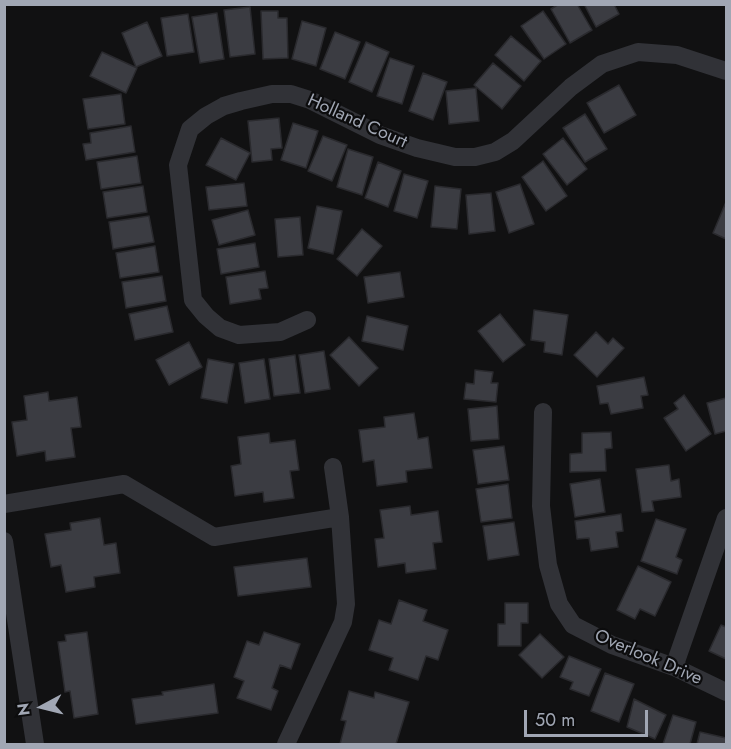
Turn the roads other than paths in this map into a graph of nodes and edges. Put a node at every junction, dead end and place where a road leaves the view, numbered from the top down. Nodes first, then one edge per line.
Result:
1 (726, 71) edge
2 (307, 320) dead end
3 (543, 412) dead end
4 (333, 467) dead end
5 (4, 504) edge
6 (340, 518) junction
7 (726, 518) edge
8 (4, 541) edge
9 (674, 667) junction
10 (726, 692) edge
11 (35, 744) edge
12 (286, 744) edge

1 - 2 street, Holland Court
3 - 9 street, Overlook Drive
4 - 6 street
5 - 6 street
6 - 12 street
7 - 9 street
8 - 11 street
9 - 10 street, Overlook Drive

